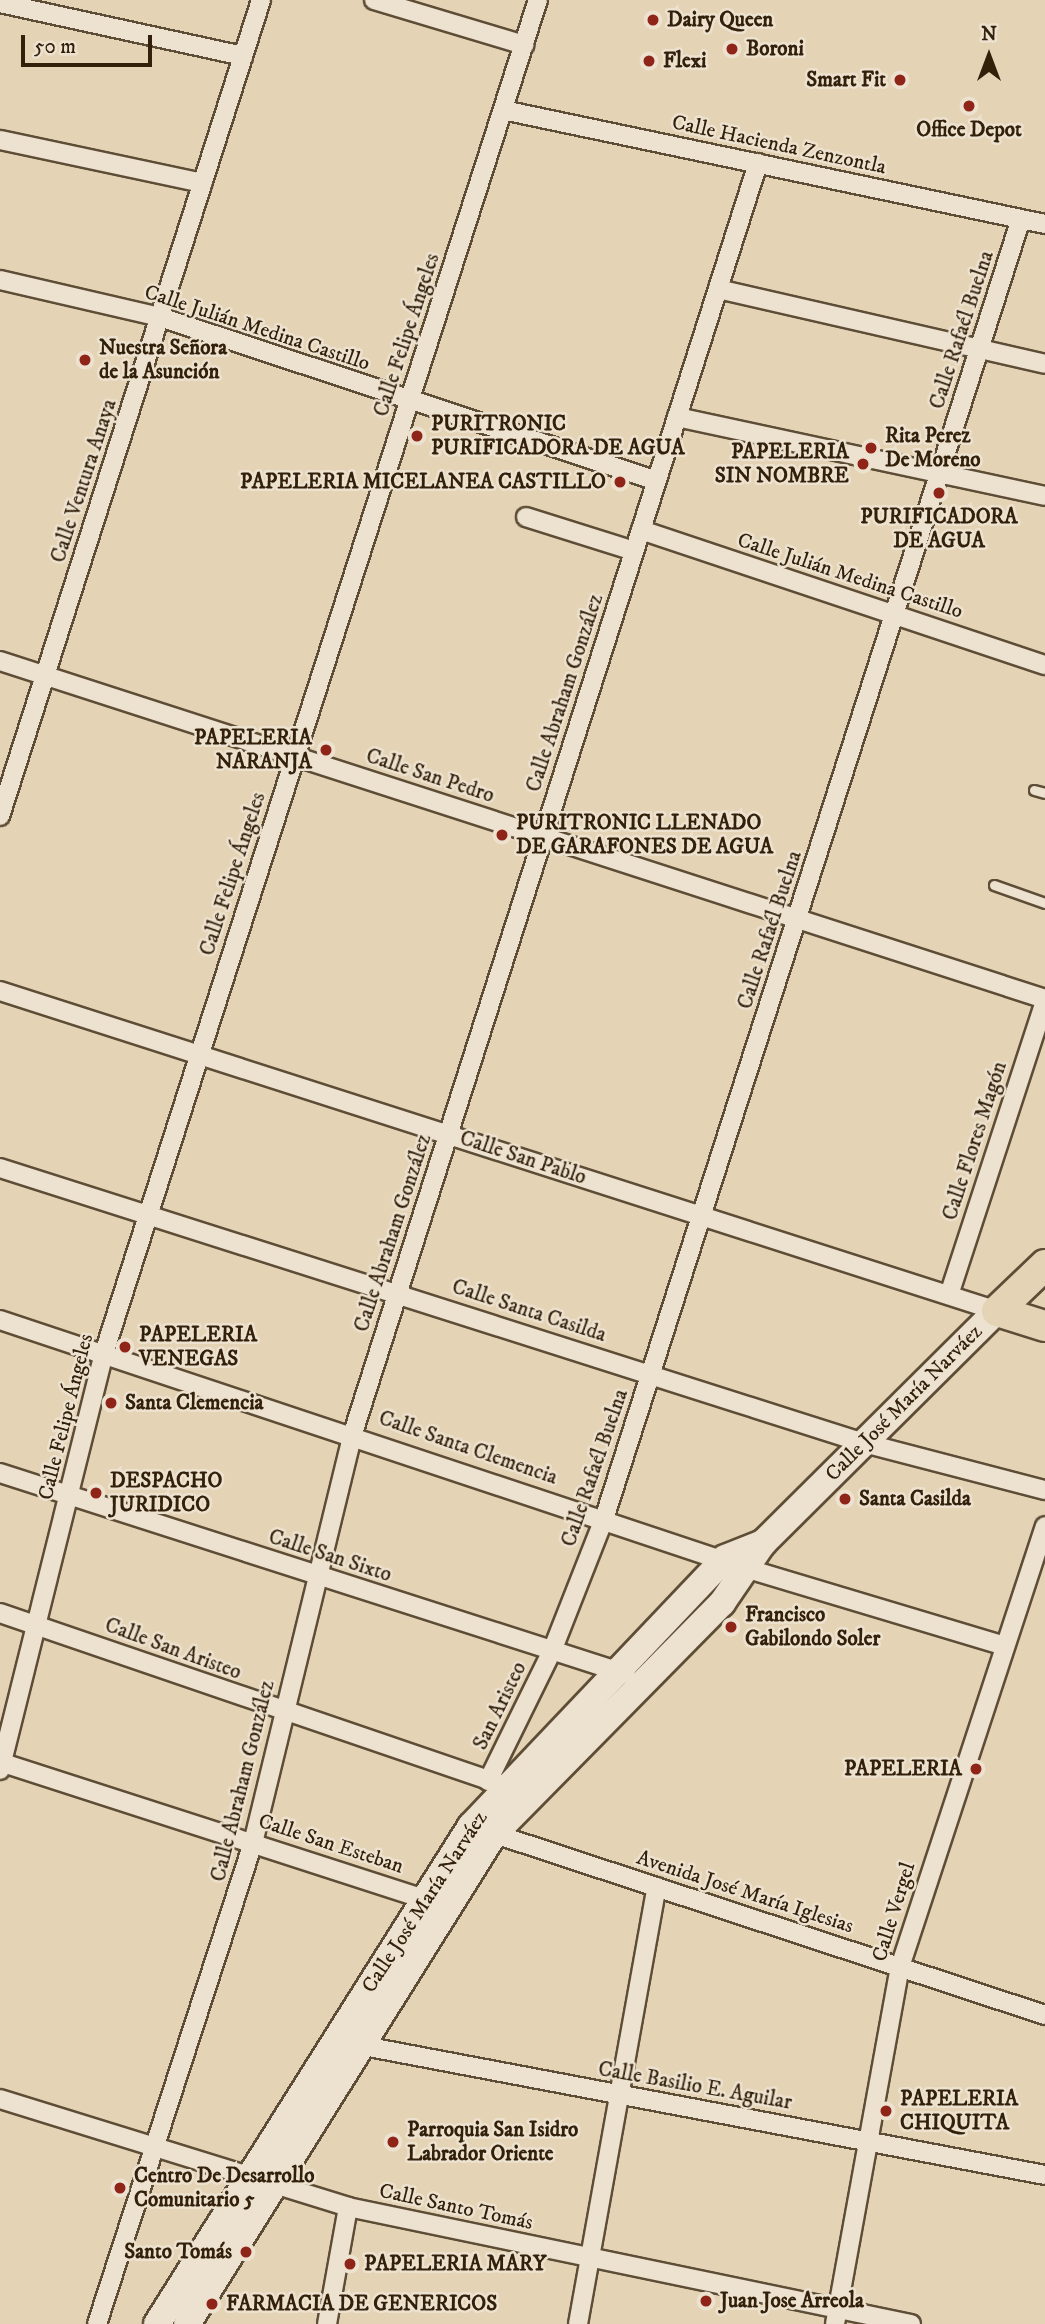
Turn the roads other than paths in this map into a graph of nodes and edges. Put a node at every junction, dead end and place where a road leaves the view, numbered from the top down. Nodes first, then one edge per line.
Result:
1 (261, 0) edge
2 (374, 0) edge
3 (538, 0) edge
4 (0, 4) edge
5 (524, 45) junction
6 (243, 55) junction
7 (503, 110) junction
8 (0, 140) edge
9 (758, 163) junction
10 (202, 183) junction
11 (1021, 219) junction
12 (1045, 224) edge
13 (0, 281) edge
14 (718, 289) junction
15 (160, 317) junction
16 (980, 350) junction
17 (1045, 364) edge
18 (409, 402) junction
19 (677, 417) junction
20 (940, 473) junction
21 (657, 481) junction
22 (1045, 496) edge
23 (526, 517) dead end
24 (641, 530) junction
25 (634, 551) junction
26 (895, 614) junction
27 (0, 662) edge
28 (1045, 665) edge
29 (46, 676) junction
30 (296, 757) junction
31 (1034, 790) dead end
32 (1045, 793) edge
33 (0, 816) edge
34 (543, 837) junction
35 (994, 885) dead end
36 (1045, 904) edge
37 (798, 919) junction
38 (0, 991) edge
39 (1045, 1000) edge
40 (198, 1055) junction
41 (449, 1135) junction
42 (0, 1168) edge
43 (149, 1214) junction
44 (703, 1216) junction
45 (1045, 1265) edge
46 (398, 1292) junction
47 (949, 1295) junction
48 (997, 1311) junction
49 (0, 1320) edge
50 (1045, 1325) edge
51 (104, 1353) junction
52 (650, 1375) junction
53 (353, 1433) junction
54 (864, 1443) junction
55 (0, 1473) edge
56 (1045, 1490) edge
57 (69, 1495) junction
58 (604, 1518) junction
59 (1045, 1526) edge
60 (737, 1563) junction
61 (318, 1576) junction
62 (0, 1614) edge
63 (37, 1625) junction
64 (1001, 1645) junction
65 (552, 1651) junction
66 (620, 1672) junction
67 (647, 1681) junction
68 (284, 1714) junction
69 (1, 1765) edge
70 (503, 1792) junction
71 (483, 1830) junction
72 (253, 1843) junction
73 (657, 1887) junction
74 (423, 1897) junction
75 (447, 1908) junction
76 (900, 1967) junction
77 (1045, 2015) edge
78 (348, 2043) junction
79 (621, 2096) junction
80 (0, 2099) edge
81 (868, 2141) junction
82 (157, 2149) junction
83 (1045, 2175) edge
84 (247, 2180) junction
85 (273, 2188) junction
86 (348, 2207) junction
87 (589, 2259) junction
88 (836, 2318) edge
89 (97, 2324) edge
90 (157, 2324) edge
91 (187, 2324) edge
92 (327, 2324) edge
93 (578, 2324) edge
94 (911, 2324) edge

1 - 6 street, Calle Ventura Anaya
2 - 5 street
3 - 5 street, Calle Felipe Ángeles
4 - 6 street
5 - 7 street, Calle Felipe Ángeles
6 - 10 street, Calle Ventura Anaya
7 - 9 street, Calle Hacienda Zenzontla
7 - 18 street, Calle Felipe Ángeles
8 - 10 street
9 - 11 street, Calle Hacienda Zenzontla
9 - 14 street, Calle Abraham González
10 - 15 street, Calle Ventura Anaya
11 - 12 street, Calle Hacienda Zenzontla
11 - 16 street, Calle Rafaél Buelna
13 - 15 street, Calle Julián Medina Castillo
14 - 16 street
14 - 19 street, Calle Abraham González
15 - 18 street, Calle Julián Medina Castillo
15 - 29 street, Calle Ventura Anaya
16 - 17 street
16 - 20 street, Calle Rafaél Buelna
18 - 21 street, Calle Julián Medina Castillo
18 - 30 street, Calle Felipe Ángeles
19 - 20 street
19 - 21 street, Calle Abraham González
20 - 22 street
20 - 26 street, Calle Rafaél Buelna
21 - 24 street, Calle Abraham González
23 - 25 street
24 - 25 street, Calle Abraham González
24 - 26 street, Calle Julián Medina Castillo
25 - 34 street, Calle Abraham González
26 - 28 street, Calle Julián Medina Castillo
26 - 37 street, Calle Rafaél Buelna
27 - 29 street, Calle San Pedro
29 - 30 street, Calle San Pedro
29 - 33 street, Calle Ventura Anaya
30 - 34 street, Calle San Pedro
30 - 40 street, Calle Felipe Ángeles
31 - 32 lane
34 - 37 street, Calle San Pedro
34 - 41 street, Calle Abraham González
35 - 36 lane
37 - 39 street, Calle San Pedro
37 - 44 street, Calle Rafaél Buelna
38 - 40 street, Calle San Pablo
39 - 47 street, Calle Flores Magón
40 - 41 street, Calle San Pablo
40 - 43 street, Calle Felipe Ángeles
41 - 44 street, Calle San Pablo
41 - 46 street, Calle Abraham González
42 - 43 street, Calle Santa Casilda
43 - 46 street, Calle Santa Casilda
43 - 51 street, Calle Felipe Ángeles
44 - 47 street, Calle San Pablo
44 - 52 street, Calle Rafaél Buelna
45 - 48 main road, Calle José María Narváez
46 - 52 street, Calle Santa Casilda
46 - 53 street, Calle Abraham González
47 - 48 street, Calle San Pablo
48 - 50 main road, Calle San Pablo
48 - 54 street, Calle José María Narváez
49 - 51 street, Calle Santa Clemencia
51 - 53 street, Calle Santa Clemencia
51 - 57 street, Calle Felipe Ángeles
52 - 54 street, Calle Santa Casilda
52 - 58 street, Calle Rafaél Buelna
53 - 58 street, Calle Santa Clemencia
53 - 61 street, Calle Abraham González
54 - 56 street, Calle Santa Casilda
54 - 60 street, Calle José María Narváez
55 - 57 street, Calle San Sixto
57 - 61 street, Calle San Sixto
57 - 63 street, Calle Felipe Ángeles
58 - 60 street, Calle Santa Clemencia
58 - 65 street, Calle Rafaél Buelna
59 - 64 street, Calle Vergel
60 - 64 street, Calle Santa Clemencia
60 - 66 street, Calle José María Narváez
60 - 67 street, Calle José María Narváez
61 - 65 street, Calle San Sixto
61 - 68 street, Calle Abraham González
62 - 63 street, Calle San Aristeo
63 - 68 street, Calle San Aristeo
63 - 69 street, Calle Felipe Ángeles
64 - 76 street, Calle Vergel
65 - 66 street, Calle San Sixto
65 - 70 street, San Aristeo
66 - 67 street, Calle San Sixto
66 - 70 street, Calle José María Narváez
67 - 70 street, Calle José María Narváez
68 - 70 street, Calle San Aristeo
68 - 72 street, Calle Abraham González
69 - 72 street, Calle San Esteban
70 - 71 street, Calle José María Narváez
71 - 73 street, Avenida José María Iglesias
71 - 74 street, Calle José María Narváez
71 - 75 street, Calle José María Narváez
72 - 74 street, Calle San Esteban
72 - 82 street, Calle Abraham González
73 - 76 street, Avenida José María Iglesias
73 - 79 street
74 - 75 street, Calle San Esteban
74 - 78 street, Calle José María Narváez
75 - 78 street, Calle José María Narváez
76 - 77 street, Avenida José María Iglesias
76 - 81 street, Calle Vergel
78 - 79 street, Calle Basilio E. Aguilar
78 - 84 street, Calle José María Narváez
78 - 85 street, Calle José María Narváez
79 - 81 street, Calle Basilio E. Aguilar
79 - 87 street
80 - 82 street, Calle Santo Tomás
81 - 83 street, Calle Basilio E. Aguilar
81 - 88 street, Calle Vergel
82 - 84 street, Calle Santo Tomás
82 - 89 street, Calle Abraham González
84 - 85 street, Calle Santo Tomás
84 - 90 street, Calle José María Narváez
85 - 86 street, Calle Santo Tomás
85 - 91 street, Calle José María Narváez
86 - 87 street, Calle Santo Tomás
86 - 92 street
87 - 88 street, Calle Santo Tomás
87 - 93 street
88 - 94 street, Calle Santo Tomás

